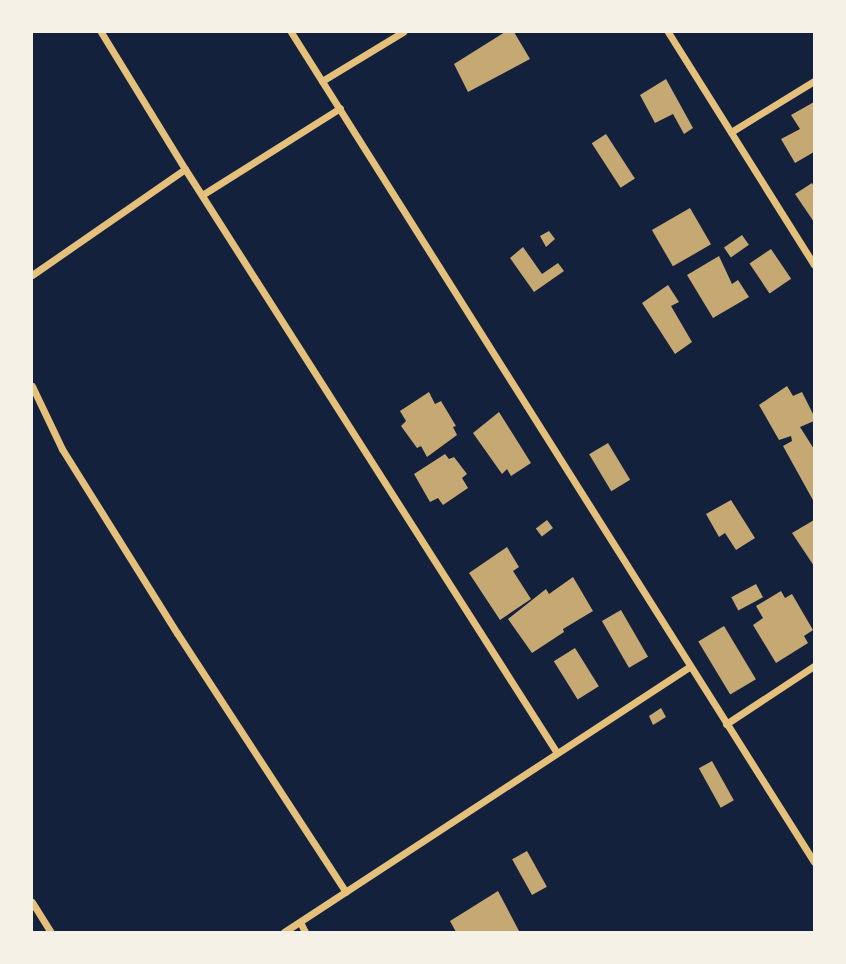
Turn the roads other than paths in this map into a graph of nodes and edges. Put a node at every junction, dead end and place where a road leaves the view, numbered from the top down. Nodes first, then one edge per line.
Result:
1 (101, 32) edge
2 (291, 32) edge
3 (403, 32) edge
4 (668, 32) edge
5 (322, 81) junction
6 (814, 81) edge
7 (340, 108) junction
8 (731, 132) junction
9 (184, 169) junction
10 (202, 195) junction
11 (814, 265) edge
12 (32, 275) edge
13 (32, 386) edge
14 (814, 666) edge
15 (689, 667) junction
16 (726, 724) junction
17 (557, 753) junction
18 (814, 862) edge
19 (346, 892) junction
20 (32, 902) edge
21 (300, 922) junction
22 (51, 933) edge
23 (284, 933) edge
24 (306, 933) edge

1 - 9 street
2 - 5 street
3 - 5 street
4 - 8 street
5 - 7 street
6 - 8 street
7 - 10 street
7 - 15 street
8 - 11 street
9 - 10 street
9 - 12 street
10 - 17 street
13 - 19 street
14 - 16 street
15 - 16 street
15 - 17 street
16 - 18 street
17 - 19 street
19 - 21 street
20 - 22 street
21 - 23 street
21 - 24 street

